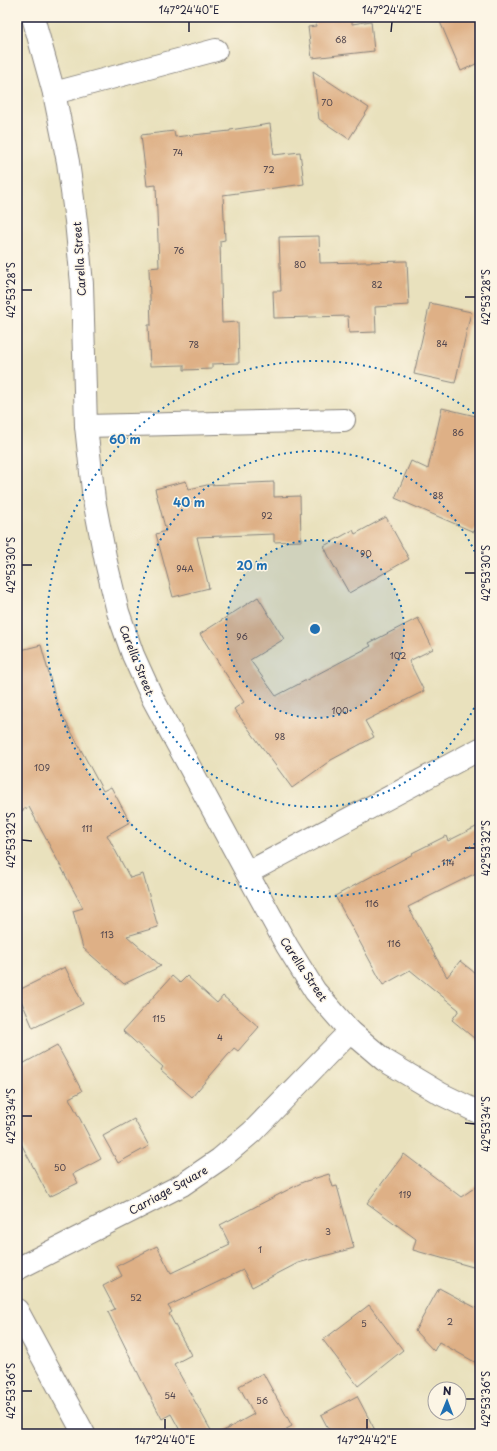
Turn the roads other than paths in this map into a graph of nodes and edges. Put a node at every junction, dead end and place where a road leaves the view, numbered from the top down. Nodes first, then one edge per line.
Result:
1 (33, 17) edge
2 (216, 50) dead end
3 (54, 93) junction
4 (344, 420) dead end
5 (86, 426) junction
6 (480, 749) edge
7 (247, 873) junction
8 (350, 1031) junction
9 (480, 1113) edge
10 (17, 1269) edge
11 (17, 1310) edge
12 (84, 1434) edge

1 - 3 street, Carella Street
2 - 3 street
3 - 5 street, Carella Street
4 - 5 street
5 - 7 street, Carella Street
6 - 7 street
7 - 8 street, Carella Street
8 - 9 street, Carella Street
8 - 10 street, Carriage Square
11 - 12 street

